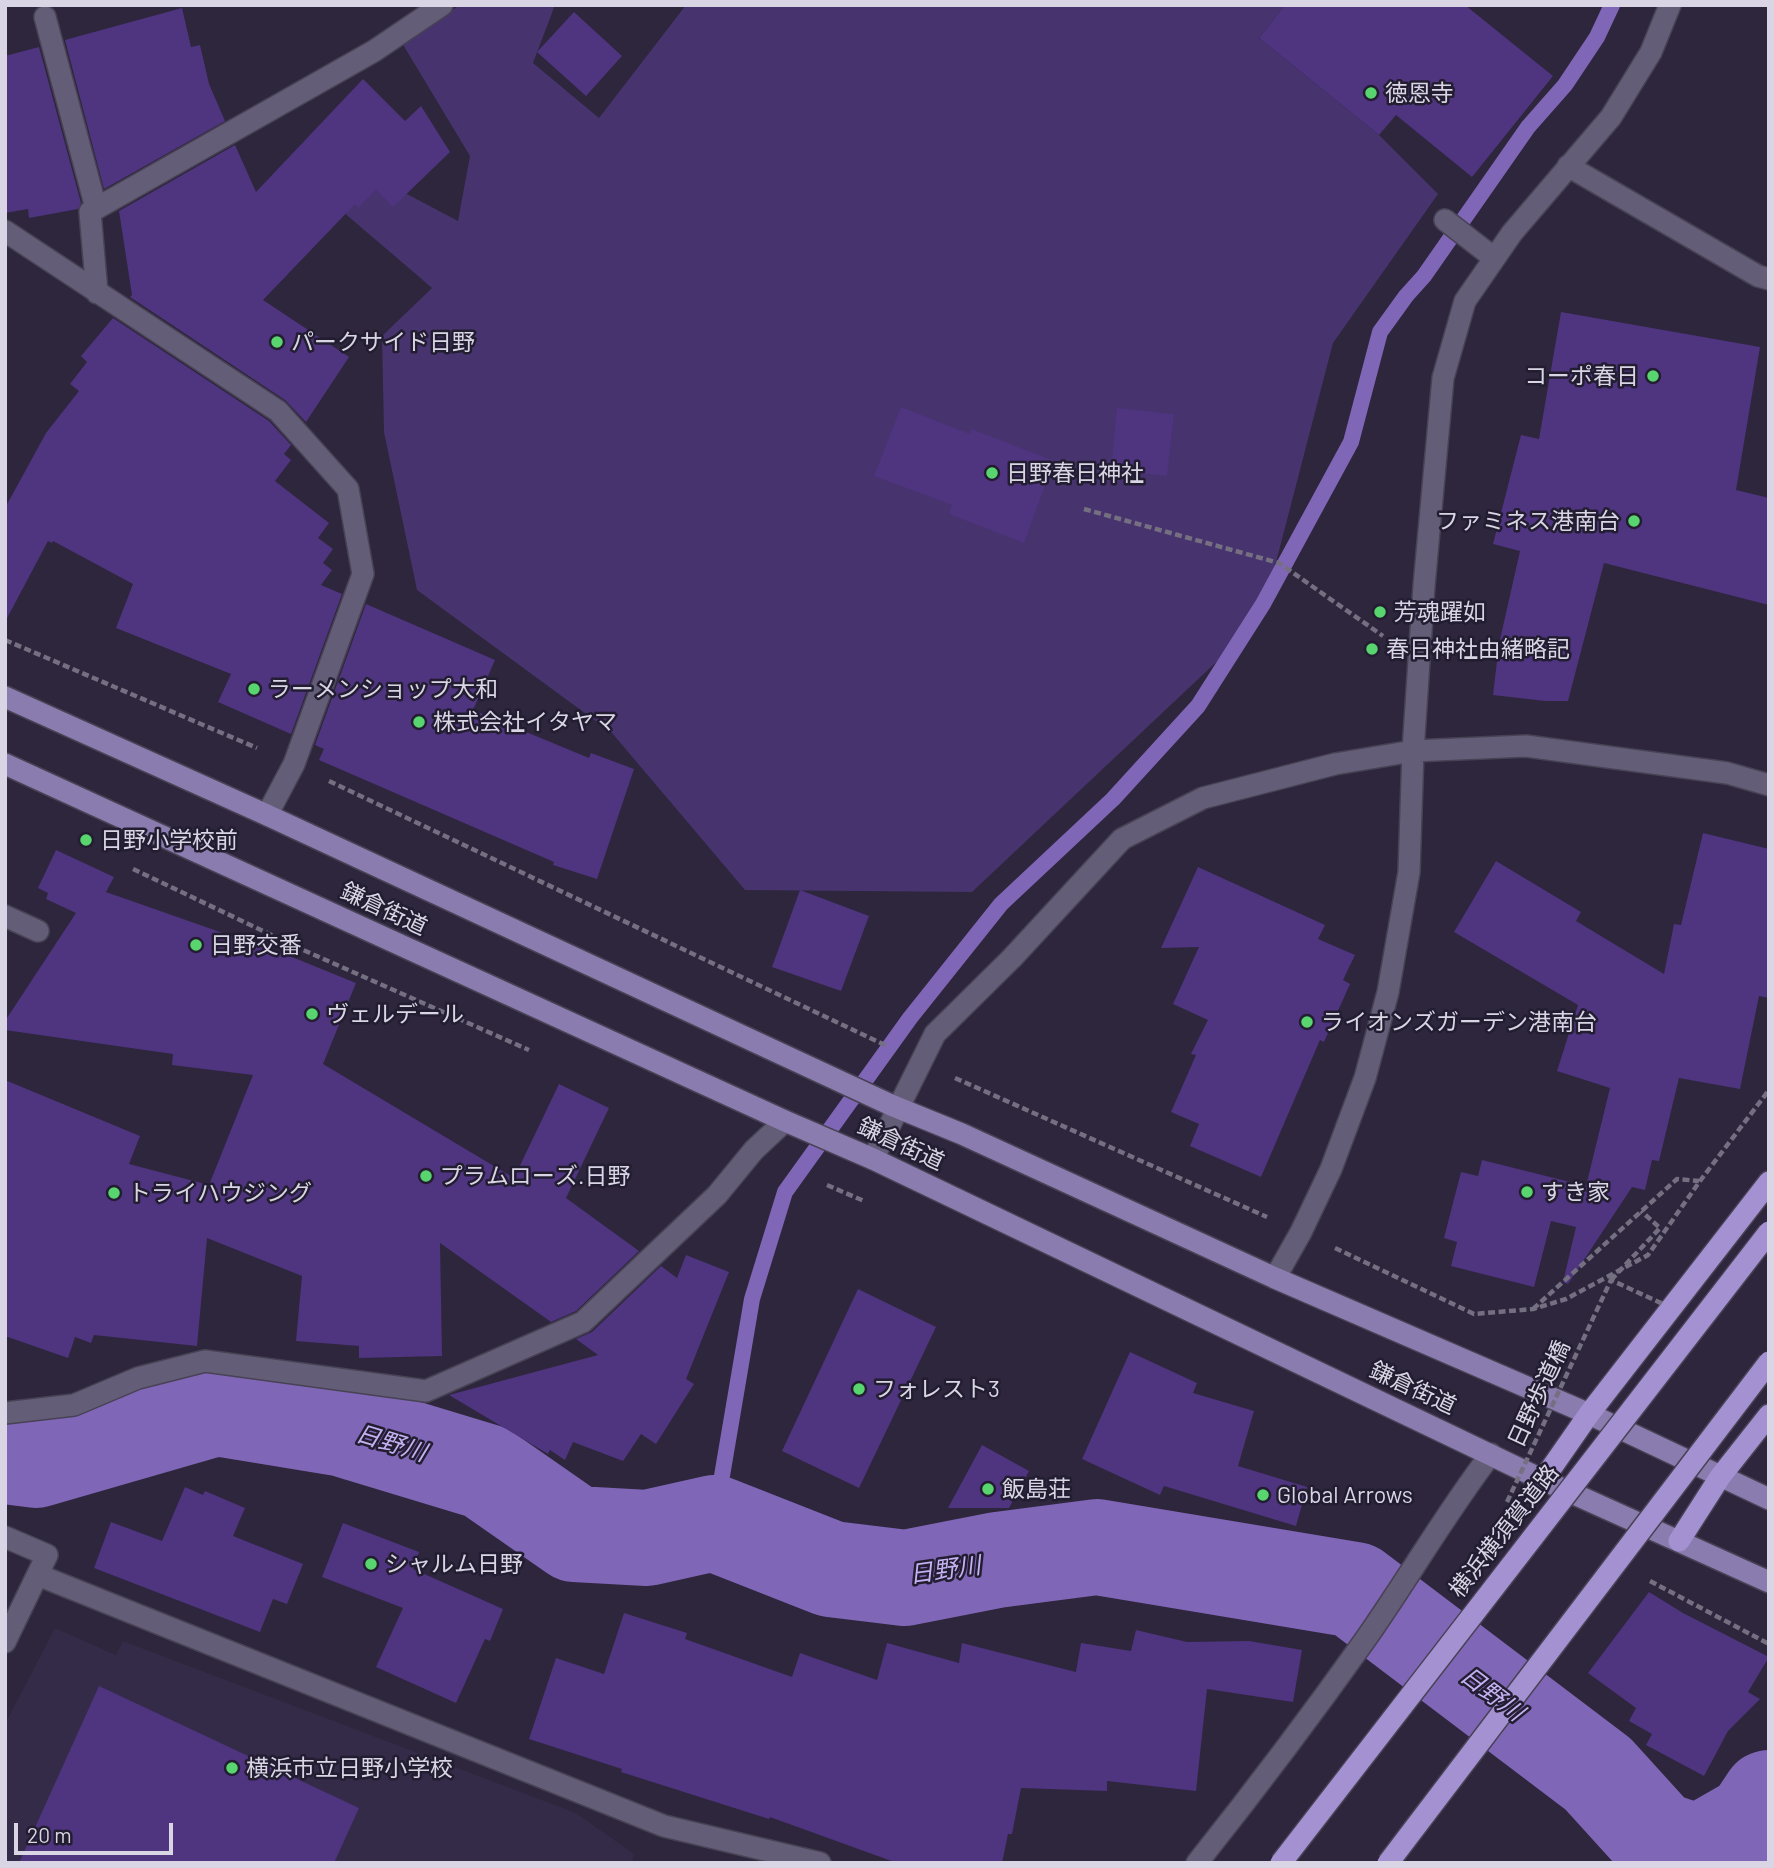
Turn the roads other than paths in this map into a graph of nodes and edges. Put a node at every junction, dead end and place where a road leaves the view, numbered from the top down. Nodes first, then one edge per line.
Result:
1 (442, 5) edge
2 (1670, 5) edge
3 (44, 16) dead end
4 (1569, 166) junction
5 (96, 208) junction
6 (1445, 220) dead end
7 (5, 231) edge
8 (1489, 254) junction
9 (1769, 279) edge
10 (97, 293) junction
11 (5, 697) edge
12 (1413, 751) junction
13 (5, 764) edge
14 (1769, 785) edge
15 (267, 815) junction
16 (5, 916) edge
17 (38, 931) dead end
18 (895, 1107) junction
19 (785, 1121) junction
20 (868, 1157) junction
21 (1769, 1182) edge
22 (1769, 1232) edge
23 (1275, 1279) junction
24 (1769, 1362) edge
25 (5, 1413) edge
26 (1589, 1414) junction
27 (1769, 1415) edge
28 (1491, 1454) junction
29 (1720, 1477) junction
30 (1542, 1480) junction
31 (1769, 1499) edge
32 (5, 1537) edge
33 (1679, 1541) junction
34 (38, 1575) junction
35 (1769, 1582) edge
36 (5, 1642) edge
37 (820, 1863) edge
38 (1197, 1863) edge
39 (1280, 1863) edge
40 (1388, 1863) edge

1 - 5 street
2 - 4 street
3 - 5 street
4 - 8 street
4 - 9 street
5 - 10 street
6 - 8 street
7 - 10 street
8 - 12 street
10 - 15 street
11 - 15 main road, 鎌倉街道
12 - 14 street
12 - 18 street
12 - 23 street
13 - 19 main road, 鎌倉街道
15 - 18 main road, 鎌倉街道
16 - 17 street
18 - 20 street
18 - 23 main road, 鎌倉街道
19 - 20 main road, 鎌倉街道
19 - 25 street
20 - 28 main road, 鎌倉街道
21 - 26 highway
22 - 39 highway, 横浜横須賀道路, bridge
23 - 26 main road, 鎌倉街道
24 - 40 highway, bridge
26 - 29 main road, 鎌倉街道
26 - 30 highway
27 - 29 highway
28 - 30 main road, 鎌倉街道
28 - 38 street
29 - 31 main road, 鎌倉街道
29 - 33 highway
30 - 33 main road, 鎌倉街道
32 - 34 street
33 - 35 main road, 鎌倉街道
34 - 36 street
34 - 37 street

